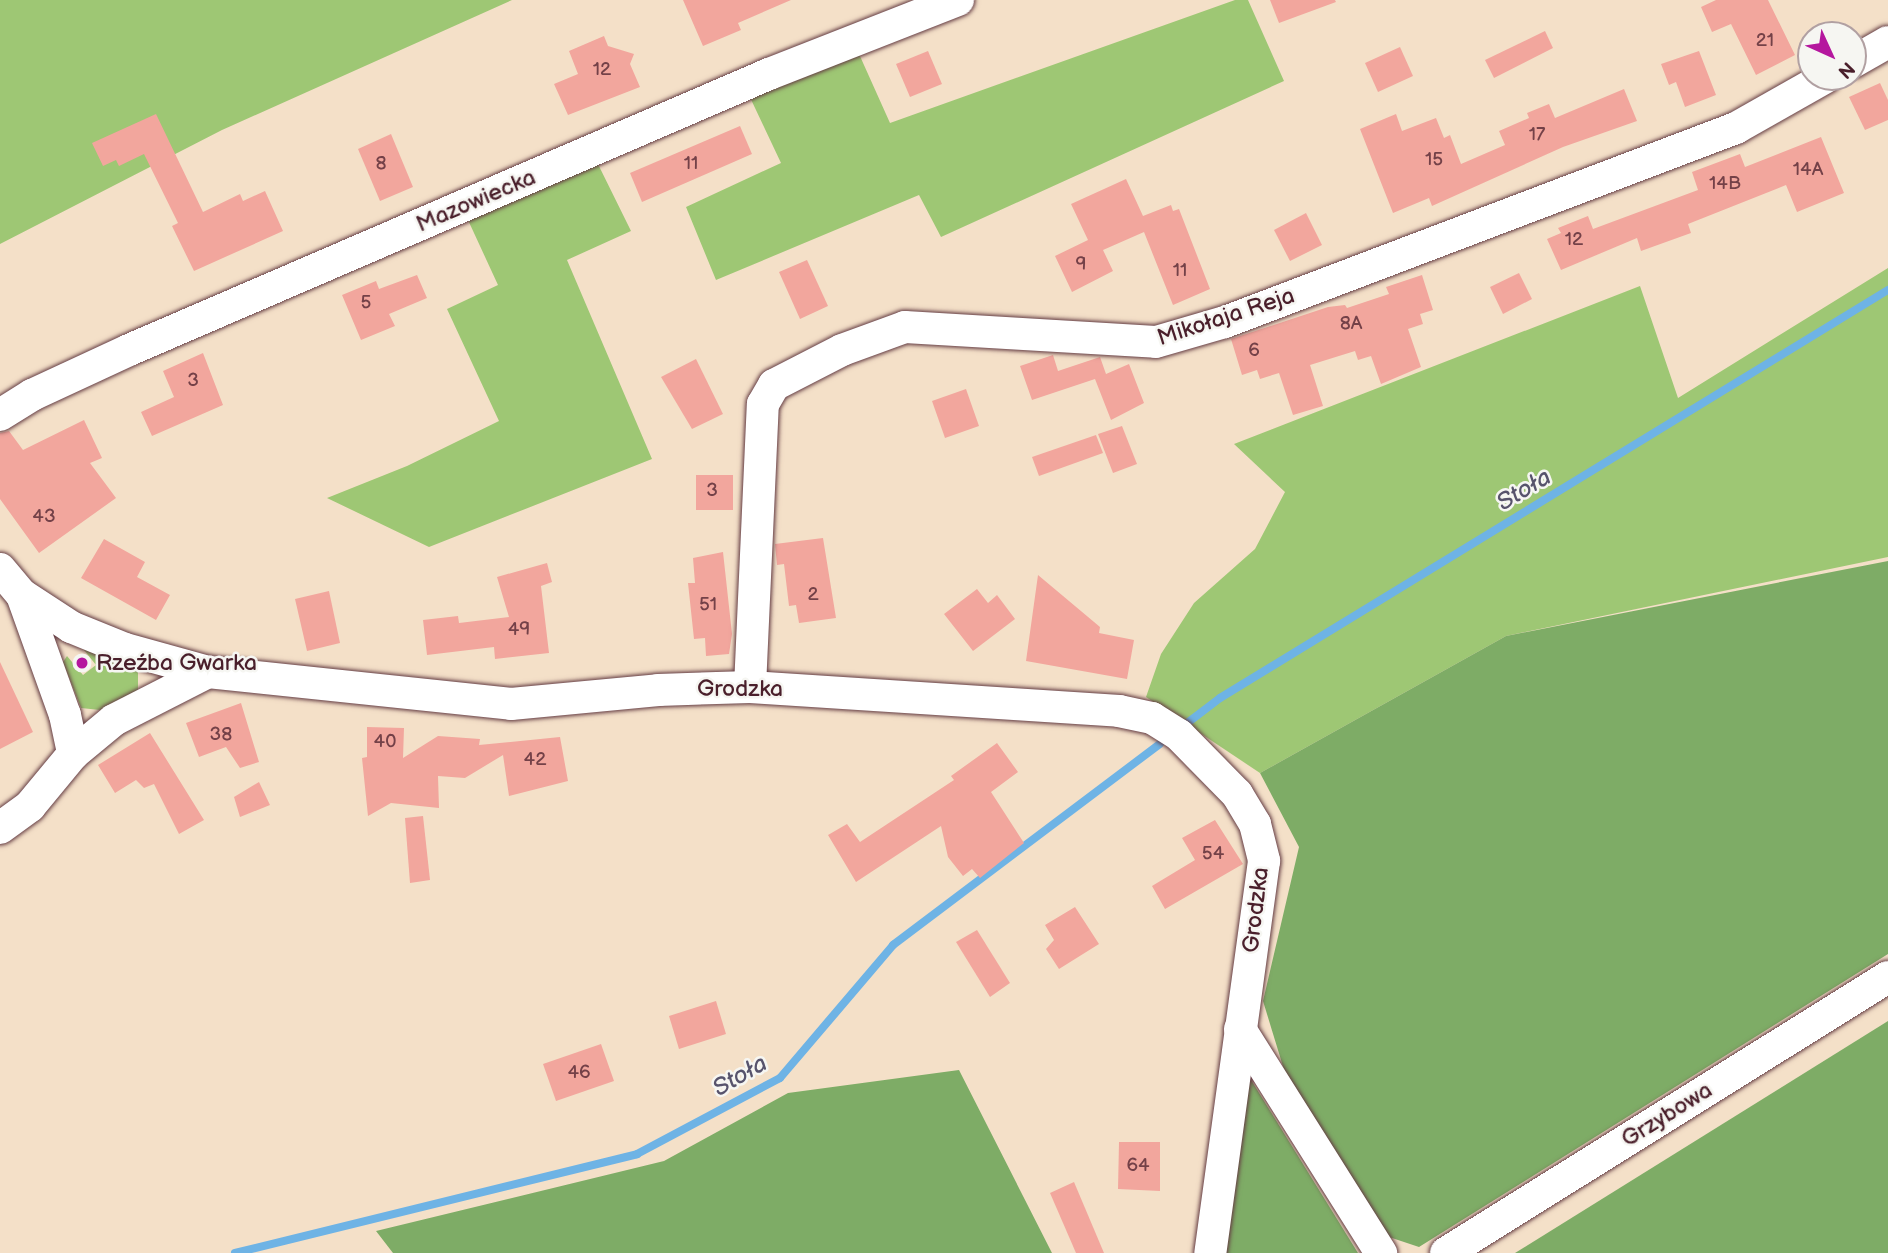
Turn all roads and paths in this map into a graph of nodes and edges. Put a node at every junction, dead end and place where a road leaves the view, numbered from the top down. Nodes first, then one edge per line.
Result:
1 (958, 0) edge
2 (1888, 42) edge
3 (1867, 54) edge
4 (1801, 91) edge
5 (0, 415) edge
6 (0, 569) edge
7 (22, 595) junction
8 (208, 672) junction
9 (750, 687) junction
10 (73, 754) junction
11 (0, 828) edge
12 (1888, 977) edge
13 (1240, 1029) junction
14 (1210, 1253) edge
15 (1381, 1253) edge
16 (1446, 1253) edge

1 - 5 street, Mazowiecka
2 - 3 street
4 - 9 street, Mikołaja Reja
6 - 7 street, Grodzka
7 - 8 street, Grodzka
7 - 10 street
8 - 9 street, Grodzka
8 - 10 street
9 - 13 street, Grodzka
10 - 11 street
12 - 16 street, Grzybowa
13 - 14 street, Grodzka
13 - 15 street

